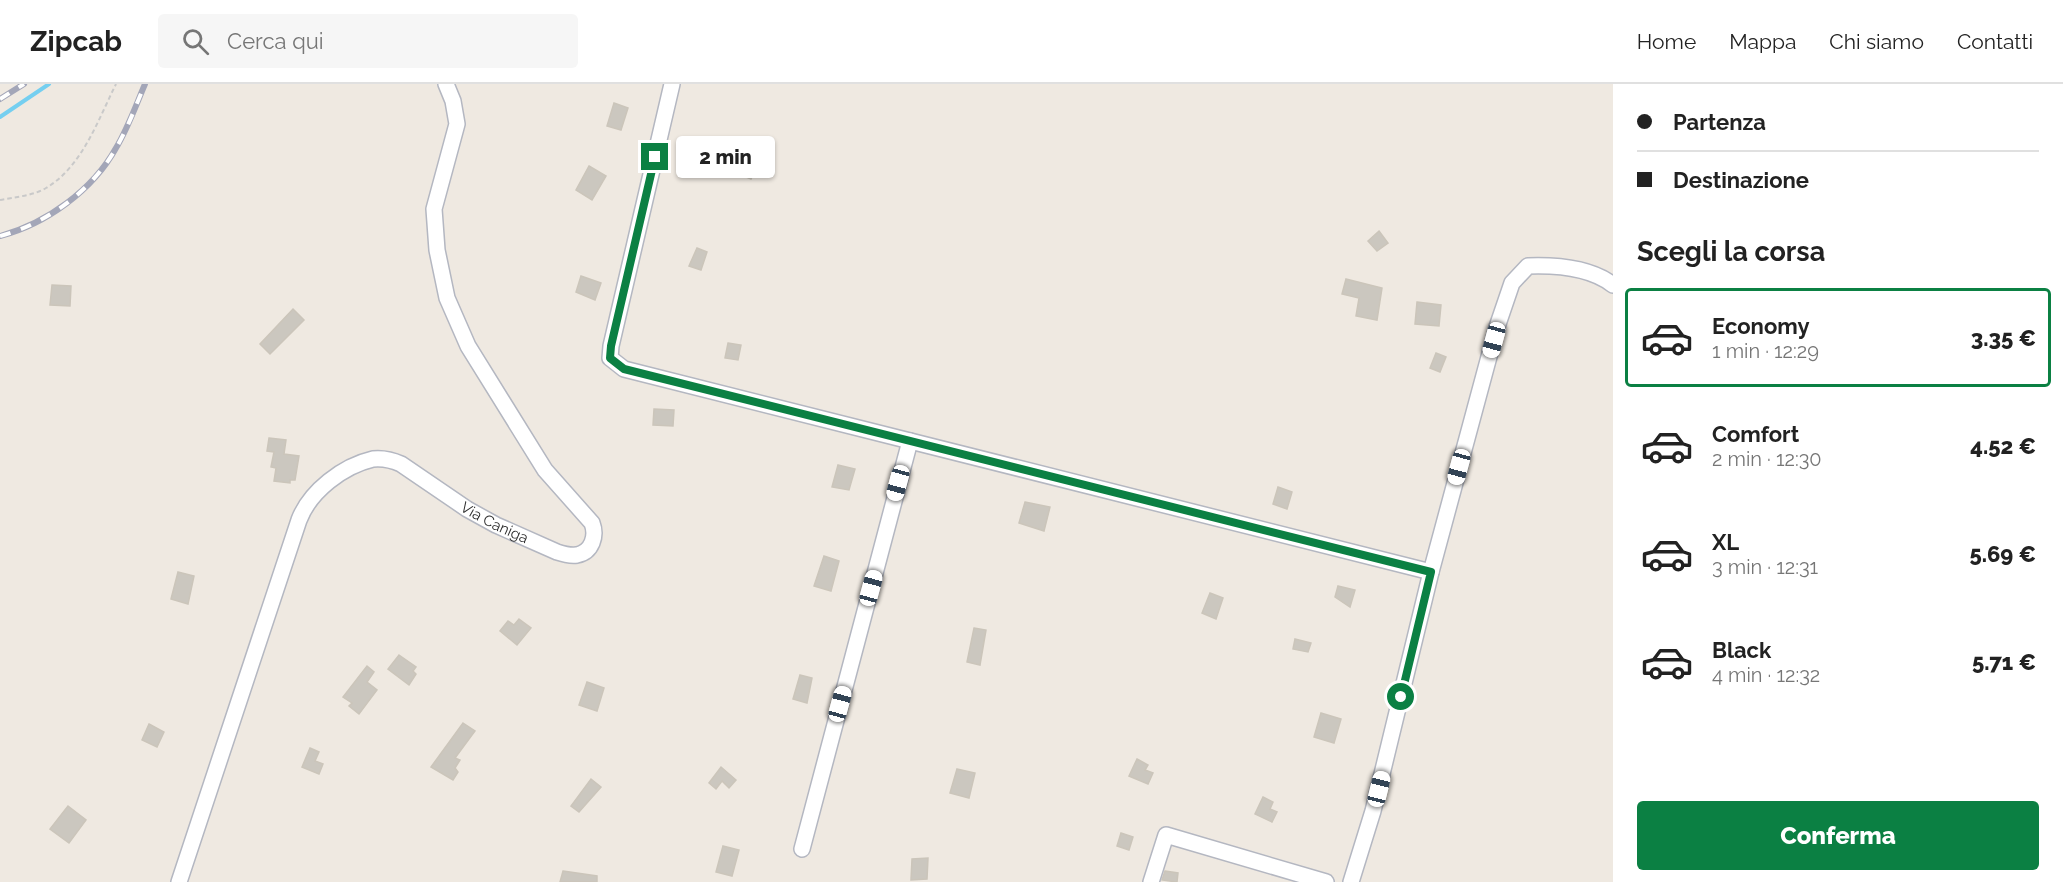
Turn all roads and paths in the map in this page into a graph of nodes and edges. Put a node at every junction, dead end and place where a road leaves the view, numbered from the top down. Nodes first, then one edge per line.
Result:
1 (116, 84) edge
2 (446, 84) edge
3 (672, 84) edge
4 (0, 200) edge
5 (1613, 285) edge
6 (909, 441) junction
7 (1431, 572) junction
8 (802, 849) dead end
9 (179, 882) edge
10 (1151, 882) edge
11 (1326, 882) edge
12 (1351, 882) edge

1 - 4 path
2 - 9 street, Via Caniga
3 - 6 street
5 - 7 street
6 - 7 street
6 - 8 street
7 - 12 street
10 - 11 street

